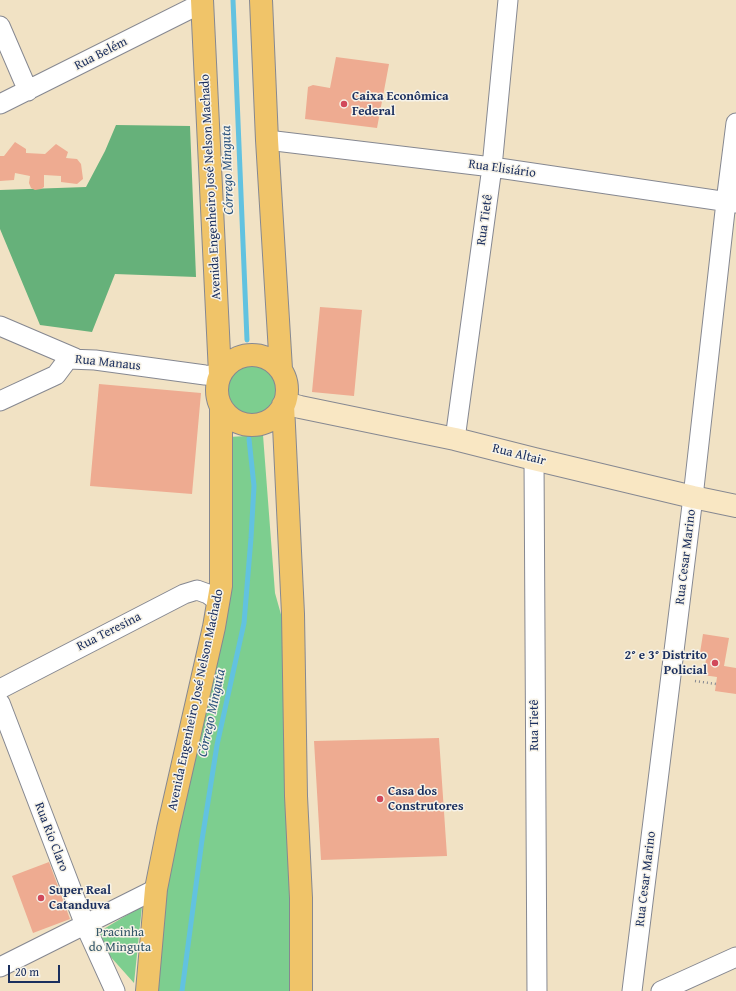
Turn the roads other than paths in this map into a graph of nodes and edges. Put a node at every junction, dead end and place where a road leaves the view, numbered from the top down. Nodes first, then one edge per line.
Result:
1 (262, 0) edge
2 (508, 0) edge
3 (202, 2) edge
4 (0, 26) edge
5 (28, 91) junction
6 (0, 104) edge
7 (736, 123) edge
8 (266, 140) junction
9 (492, 167) junction
10 (731, 202) edge
11 (0, 326) edge
12 (53, 348) junction
13 (68, 360) junction
14 (56, 375) junction
15 (216, 385) junction
16 (287, 394) junction
17 (0, 401) edge
18 (455, 439) junction
19 (534, 459) junction
20 (693, 497) junction
21 (736, 506) edge
22 (218, 602) junction
23 (0, 689) edge
24 (0, 703) edge
25 (156, 889) junction
26 (85, 925) junction
27 (736, 957) edge
28 (0, 967) edge
29 (115, 991) edge
30 (146, 991) edge
31 (300, 991) edge
32 (537, 991) edge
33 (632, 991) edge
34 (661, 991) edge

1 - 8 main road
2 - 9 street, Rua Tietê
3 - 5 street, Rua Belém
3 - 15 main road, Avenida Engenheiro José Nelson Machado
4 - 5 street
5 - 6 street, Rua Belém
7 - 10 street, Rua Cesar Marino
8 - 9 street, Rua Elisiário
8 - 16 main road
9 - 10 street, Rua Elisiário
9 - 18 street, Rua Tietê
10 - 20 street, Rua Cesar Marino
11 - 12 street
12 - 13 street
12 - 14 street
13 - 14 street, Rua Manaus
13 - 15 street, Rua Manaus
14 - 17 street, Rua Manaus
15 - 16 main road
15 - 16 main road
15 - 22 main road, Avenida Engenheiro José Nelson Machado
16 - 18 street, Rua Altair
16 - 31 main road
18 - 19 street, Rua Altair
19 - 20 street, Rua Altair
19 - 32 street, Rua Tietê
20 - 21 street, Rua Altair
20 - 33 street, Rua Cesar Marino
22 - 23 street, Rua Teresina
22 - 25 main road, Avenida Engenheiro José Nelson Machado
24 - 26 street, Rua Rio Claro
25 - 26 street
25 - 30 main road, Avenida Engenheiro José Nelson Machado
26 - 28 street
26 - 29 street, Rua Rio Claro
27 - 34 street

